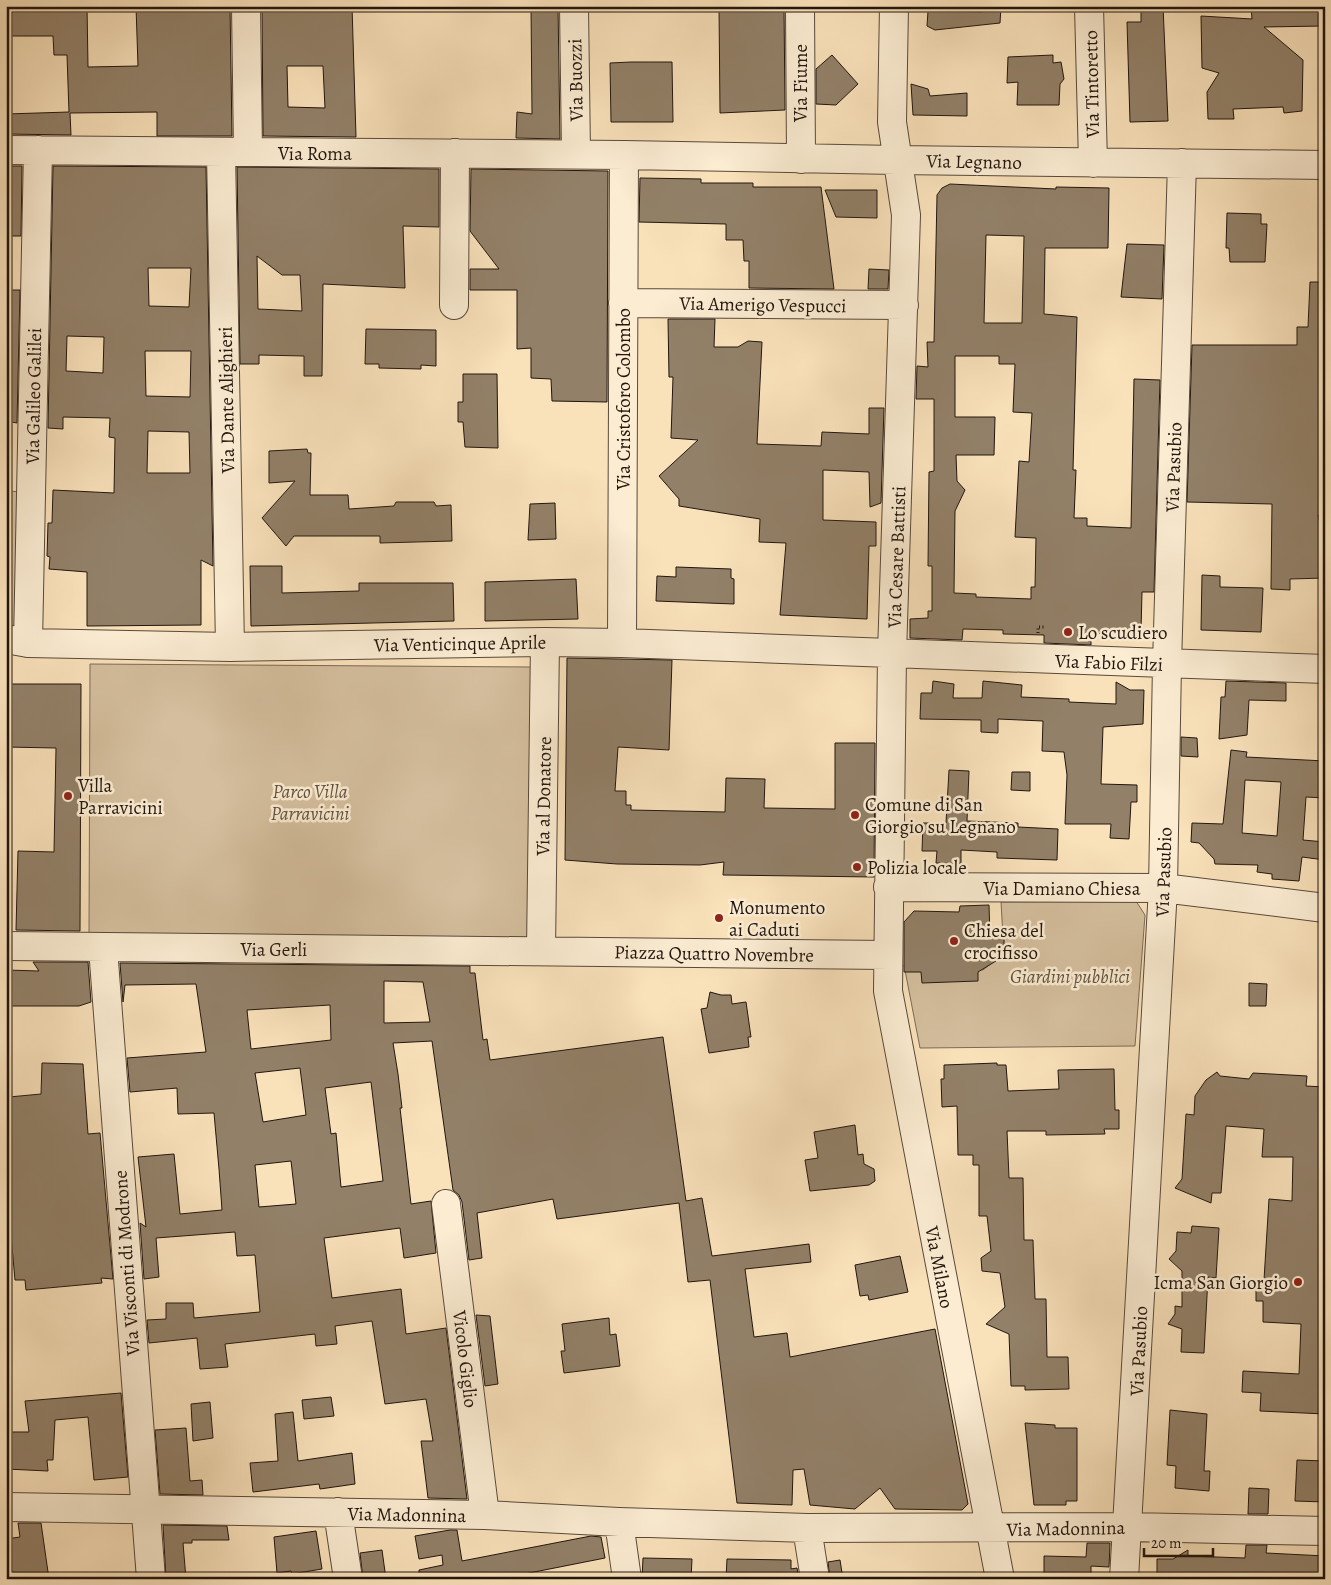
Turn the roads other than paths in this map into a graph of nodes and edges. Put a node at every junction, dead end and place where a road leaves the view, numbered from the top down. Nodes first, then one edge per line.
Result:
1 (246, 6) edge
2 (574, 6) edge
3 (800, 6) edge
4 (894, 6) edge
5 (1089, 6) edge
6 (6, 150) edge
7 (38, 150) junction
8 (235, 152) junction
9 (455, 154) junction
10 (576, 154) junction
11 (624, 154) junction
12 (801, 159) junction
13 (896, 160) junction
14 (1093, 162) junction
15 (1182, 164) junction
16 (1325, 165) edge
17 (623, 303) junction
18 (454, 304) dead end
19 (904, 305) junction
20 (17, 641) edge
21 (545, 642) junction
22 (622, 642) junction
23 (230, 647) junction
24 (892, 654) junction
25 (1167, 664) junction
26 (1325, 669) edge
27 (888, 887) junction
28 (1163, 888) junction
29 (1325, 908) edge
30 (6, 946) edge
31 (103, 948) junction
32 (541, 951) junction
33 (888, 955) junction
34 (446, 1204) dead end
35 (6, 1507) edge
36 (145, 1511) junction
37 (338, 1512) junction
38 (485, 1515) junction
39 (619, 1522) junction
40 (1128, 1527) junction
41 (807, 1528) junction
42 (990, 1529) junction
43 (1325, 1531) edge
44 (150, 1579) edge
45 (348, 1579) edge
46 (627, 1579) edge
47 (815, 1579) edge
48 (1000, 1579) edge
49 (1124, 1579) edge

1 - 8 street, Via Dante Alighieri
2 - 10 street, Via Buozzi
3 - 12 street, Via Fiume
4 - 13 street, Via Cesare Battisti
5 - 14 street, Via Tintoretto
6 - 7 street, Via Roma
7 - 8 street, Via Roma
7 - 20 street, Via Galileo Galilei
8 - 9 street, Via Roma
8 - 23 street, Via Dante Alighieri
9 - 10 street, Via Roma
9 - 18 street
10 - 11 street, Via Roma
11 - 12 street, Via Legnano
11 - 17 street, Via Cristoforo Colombo
12 - 13 street, Via Legnano
13 - 14 street, Via Legnano
13 - 19 street, Via Cesare Battisti
14 - 15 street, Via Legnano
15 - 16 street, Via Legnano
15 - 25 street, Via Pasubio
17 - 19 street, Via Amerigo Vespucci
17 - 22 street, Via Cristoforo Colombo
19 - 24 street, Via Cesare Battisti
20 - 23 street, Via Venticinque Aprile
21 - 22 street, Via Venticinque Aprile
21 - 23 street, Via Venticinque Aprile
21 - 32 street, Via al Donatore
22 - 24 street, Via Venticinque Aprile
24 - 25 street, Via Fabio Filzi
24 - 27 street, Via Cesare Battisti
25 - 26 street, Via Fabio Filzi
25 - 28 street, Via Pasubio
27 - 28 street, Via Damiano Chiesa
27 - 33 street, Via Cesare Battisti
28 - 29 street, Via Damiano Chiesa
28 - 40 street, Via Pasubio
30 - 31 street, Via Gerli
31 - 32 street, Via Gerli
31 - 36 street, Via Visconti di Modrone
32 - 33 street, Piazza Quattro Novembre
33 - 42 street, Via Milano
34 - 38 street, Vicolo Giglio
35 - 36 street, Via Madonnina
36 - 37 street, Via Madonnina
36 - 44 street, Via Visconti di Modrone
37 - 38 street, Via Madonnina
37 - 45 street
38 - 39 street, Via Madonnina
39 - 41 street, Via Madonnina
39 - 46 street
40 - 42 street, Via Madonnina
40 - 43 street, Via Madonnina
40 - 49 street, Via Pasubio
41 - 42 street, Via Madonnina
41 - 47 street
42 - 48 street, Via Milano

